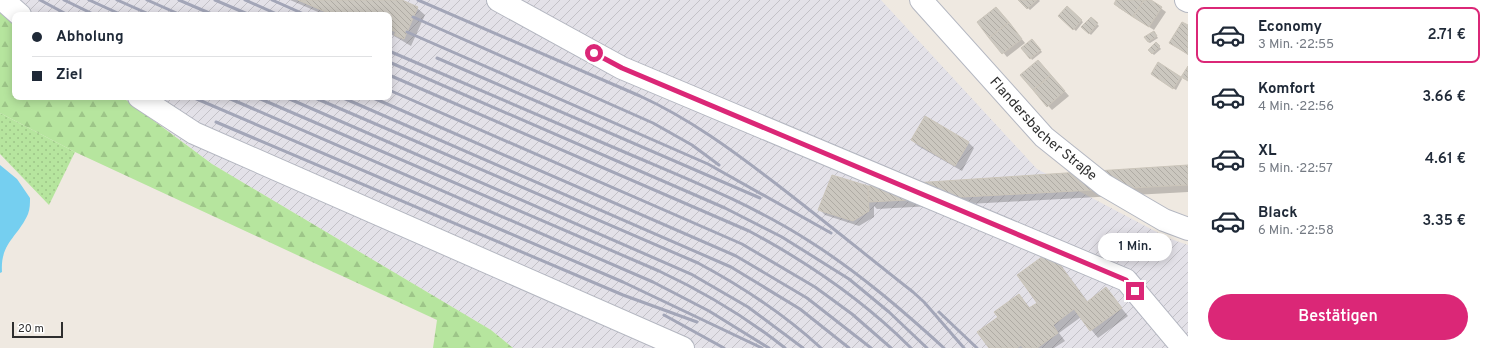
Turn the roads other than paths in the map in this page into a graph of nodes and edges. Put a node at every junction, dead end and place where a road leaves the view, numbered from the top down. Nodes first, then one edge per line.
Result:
1 (3, 0) edge
2 (498, 0) edge
3 (920, 0) edge
4 (17, 12) edge
5 (144, 100) edge
6 (1188, 229) edge
7 (683, 348) edge
8 (1183, 348) edge

1 - 4 street
2 - 8 street
3 - 6 street, Flandersbacher Straße
5 - 7 street

